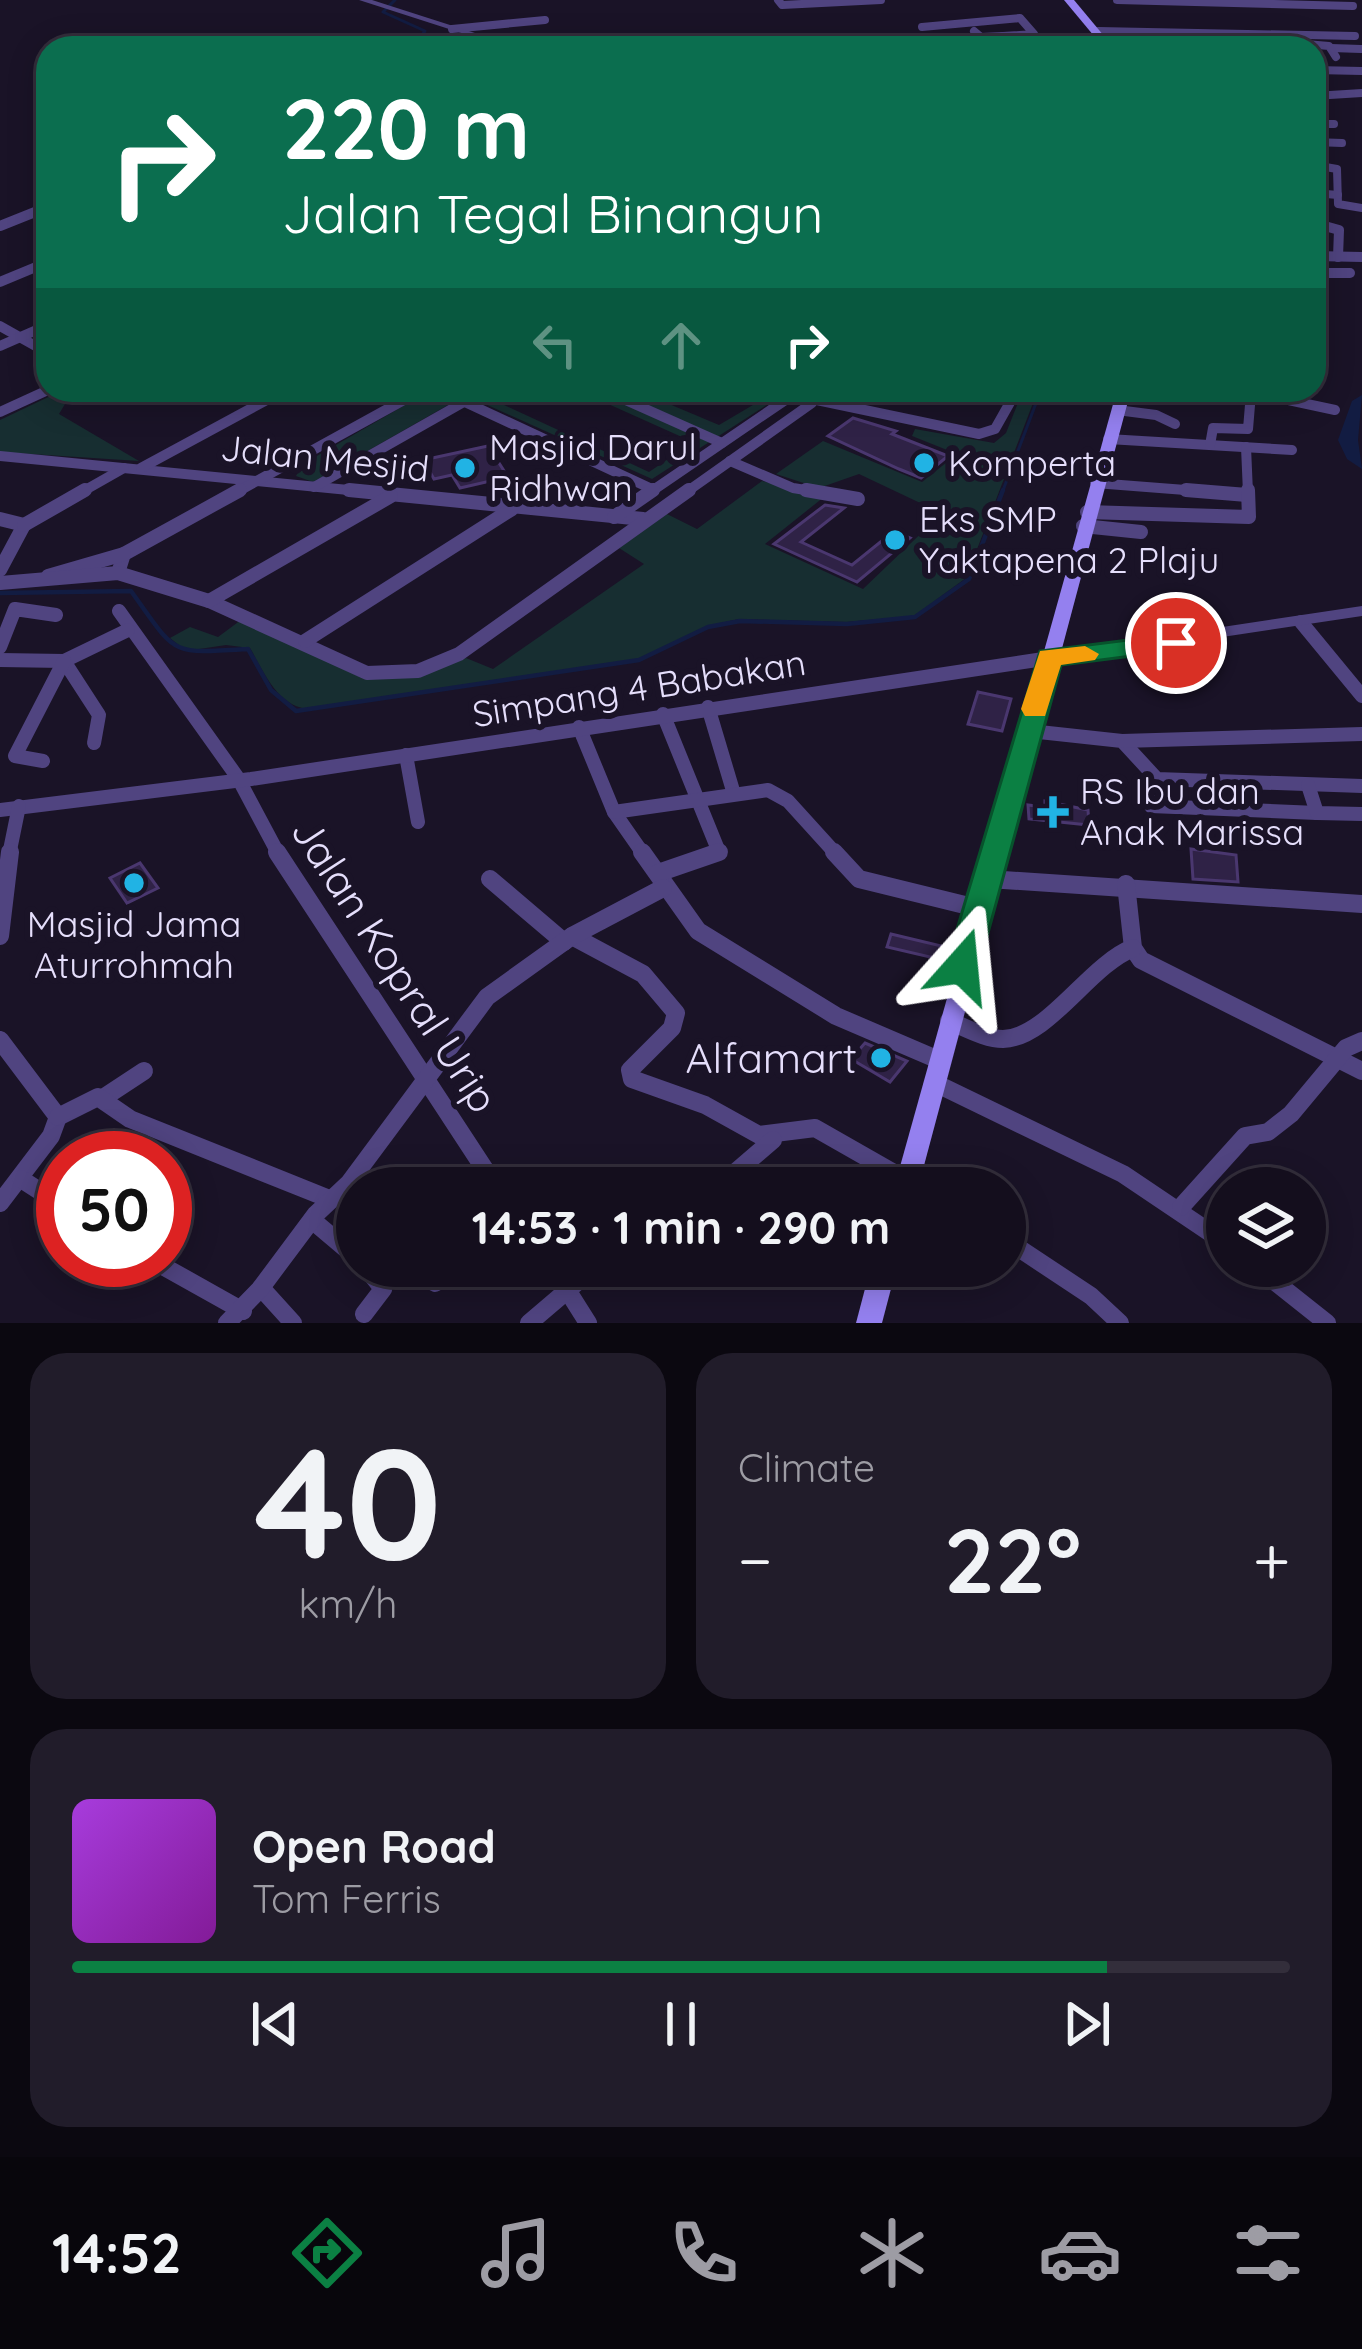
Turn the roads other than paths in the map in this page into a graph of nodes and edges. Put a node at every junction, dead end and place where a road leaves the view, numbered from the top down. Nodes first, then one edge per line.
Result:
1 (364, 0) edge
2 (778, 0) edge
3 (881, 0) edge
4 (1069, 0) edge
5 (1117, 0) edge
6 (799, 2) edge
7 (1210, 3) edge
8 (1338, 3) edge
9 (1353, 6) dead end
10 (545, 20) dead end
11 (439, 25) junction
12 (922, 26) dead end
13 (452, 28) junction
14 (974, 31) dead end
15 (1098, 32) junction
16 (437, 36) edge
17 (477, 36) edge
18 (979, 36) edge
19 (1003, 36) edge
20 (1101, 36) edge
21 (1173, 36) edge
22 (1326, 36) edge
23 (1354, 36) dead end
24 (1361, 49) edge
25 (1326, 52) edge
26 (1326, 70) edge
27 (1362, 71) edge
28 (1362, 93) edge
29 (1326, 95) edge
30 (1326, 124) edge
31 (1334, 124) dead end
32 (1326, 142) edge
33 (1342, 143) dead end
34 (1326, 167) edge
35 (1326, 194) edge
36 (1338, 195) junction
37 (1362, 208) edge
38 (36, 212) edge
39 (0, 226) edge
40 (1326, 226) edge
41 (1326, 256) edge
42 (1338, 257) junction
43 (1362, 257) edge
44 (36, 267) edge
45 (1326, 273) edge
46 (1350, 273) dead end
47 (0, 282) edge
48 (0, 326) edge
49 (36, 330) edge
50 (20, 337) junction
51 (0, 346) edge
52 (36, 346) edge
53 (36, 396) edge
54 (263, 402) edge
55 (401, 402) edge
56 (465, 402) joint
57 (630, 402) edge
58 (782, 402) edge
59 (808, 402) edge
60 (1009, 402) edge
61 (1119, 402) edge
62 (1125, 402) edge
63 (1247, 402) edge
64 (1298, 402) edge
65 (812, 404) junction
66 (1335, 410) dead end
67 (0, 412) edge
68 (1175, 424) dead end
69 (1108, 439) junction
70 (722, 443) junction
71 (1210, 445) junction
72 (1246, 447) junction
73 (1292, 450) dead end
74 (0, 457) edge
75 (730, 461) junction
76 (125, 467) junction
77 (141, 469) junction
78 (262, 482) junction
79 (1095, 483) junction
80 (314, 487) junction
81 (654, 490) junction
82 (1247, 494) junction
83 (392, 496) junction
84 (858, 500) dead end
85 (512, 509) junction
86 (614, 517) junction
87 (0, 518) edge
88 (643, 519) junction
89 (1085, 519) junction
90 (24, 525) junction
91 (1141, 532) dead end
92 (124, 554) junction
93 (0, 570) edge
94 (118, 573) junction
95 (34, 580) junction
96 (0, 584) edge
97 (209, 601) junction
98 (118, 611) dead end
99 (1362, 611) edge
100 (56, 615) dead end
101 (1301, 622) junction
102 (128, 630) junction
103 (305, 640) junction
104 (0, 647) edge
105 (1049, 658) junction
106 (0, 659) edge
107 (64, 662) junction
108 (1362, 696) edge
109 (707, 707) junction
110 (662, 714) junction
111 (578, 727) junction
112 (1030, 730) junction
113 (1362, 734) edge
114 (1122, 741) junction
115 (94, 742) dead end
116 (406, 755) junction
117 (44, 760) dead end
118 (1152, 777) junction
119 (238, 778) junction
120 (1307, 785) junction
121 (1362, 786) edge
122 (734, 794) junction
123 (701, 798) junction
124 (19, 806) junction
125 (0, 810) edge
126 (614, 812) junction
127 (1317, 813) junction
128 (1362, 814) edge
129 (418, 822) dead end
130 (2, 876) edge
131 (490, 879) dead end
132 (989, 879) junction
133 (661, 880) junction
134 (1126, 884) junction
135 (1362, 904) edge
136 (981, 909) junction
137 (0, 936) edge
138 (568, 939) junction
139 (1133, 948) junction
140 (949, 1021) junction
141 (0, 1040) edge
142 (1362, 1041) edge
143 (1338, 1057) junction
144 (941, 1060) junction
145 (144, 1071) dead end
146 (1362, 1071) edge
147 (427, 1082) junction
148 (935, 1082) junction
149 (93, 1101) junction
150 (58, 1117) junction
151 (773, 1140) junction
152 (483, 1167) edge
153 (742, 1167) edge
154 (878, 1167) edge
155 (912, 1167) edge
156 (20, 1179) junction
157 (36, 1189) edge
158 (327, 1198) junction
159 (0, 1203) edge
160 (1180, 1207) junction
161 (311, 1220) junction
162 (1206, 1227) edge
163 (336, 1241) edge
164 (1026, 1253) edge
165 (191, 1287) edge
166 (381, 1287) edge
167 (570, 1287) edge
168 (878, 1287) edge
169 (1282, 1287) edge
170 (568, 1289) junction
171 (264, 1291) junction
172 (364, 1314) dead end
173 (235, 1317) edge
174 (293, 1323) edge
175 (529, 1323) edge
176 (588, 1323) edge
177 (869, 1323) edge
178 (1120, 1323) edge
179 (1327, 1323) edge

1 - 11 street
2 - 6 street
3 - 6 street
4 - 15 main road
5 - 7 street
7 - 8 street
8 - 9 street
10 - 13 street
11 - 13 street
11 - 16 street
12 - 19 street
13 - 17 street
14 - 18 street
15 - 20 main road
15 - 21 street
22 - 23 street
24 - 25 street
26 - 27 street
28 - 29 street
30 - 31 street
32 - 33 street
34 - 36 street
35 - 36 street
36 - 37 street
38 - 39 street
40 - 42 street
41 - 42 street
42 - 43 street
44 - 47 street
45 - 46 street
48 - 50 street
49 - 50 street
50 - 51 street
50 - 52 street
53 - 67 street
54 - 77 street
55 - 78 street
56 - 80 street
56 - 81 street
57 - 70 street
58 - 70 street
59 - 65 street
60 - 65 street
61 - 69 main road
62 - 68 street
63 - 71 street
64 - 66 street
65 - 75 street
69 - 71 street
69 - 79 main road
70 - 81 street
71 - 72 street
72 - 73 street
72 - 82 street
74 - 76 street, Jalan Mesjid
75 - 84 street
75 - 88 street
76 - 77 street, Jalan Mesjid
76 - 90 street
77 - 78 street, Jalan Mesjid
78 - 80 street, Jalan Mesjid
78 - 92 street
79 - 82 street
79 - 89 main road
80 - 83 street, Jalan Mesjid
81 - 86 street
82 - 89 street
83 - 85 street, Jalan Mesjid
83 - 97 street
85 - 86 street, Jalan Mesjid
85 - 103 street
86 - 88 street, Jalan Mesjid
87 - 90 street
88 - 103 street
89 - 91 street
89 - 105 main road
90 - 93 street
92 - 94 street
92 - 95 street
94 - 95 street
94 - 97 street
95 - 96 street
97 - 103 street
98 - 102 street, Jalan Kopral Urip
99 - 101 street
100 - 104 street
101 - 105 street
101 - 108 street
102 - 107 street
102 - 119 street, Jalan Kopral Urip
105 - 109 street, Simpang 4 Babakan
105 - 112 main road
106 - 107 street
107 - 115 street
107 - 117 street
109 - 110 street, Simpang 4 Babakan
109 - 122 street
110 - 111 street, Simpang 4 Babakan
110 - 123 street
111 - 116 street, Simpang 4 Babakan
111 - 126 street
112 - 114 street
112 - 132 main road
113 - 114 street
114 - 118 street
116 - 119 street, Simpang 4 Babakan
116 - 129 street
118 - 120 street
118 - 127 street
119 - 124 street, Simpang 4 Babakan
119 - 147 street, Jalan Kopral Urip
120 - 121 street
120 - 127 street
122 - 123 street
122 - 136 street
123 - 126 street
123 - 133 street
124 - 125 street, Simpang 4 Babakan
124 - 130 street
126 - 133 street
127 - 128 street
130 - 137 street
131 - 138 street
132 - 134 street
132 - 136 main road
133 - 138 street
133 - 144 street
134 - 135 street
134 - 139 street
136 - 140 main road
138 - 147 street
138 - 151 street
139 - 140 street
139 - 143 street
140 - 144 main road
141 - 150 street
142 - 143 street
143 - 146 street
143 - 160 street
144 - 148 main road
145 - 149 street
147 - 152 street, Jalan Kopral Urip
147 - 158 street
148 - 155 main road
148 - 160 street
149 - 150 street
149 - 158 street
150 - 156 street
151 - 153 street
151 - 154 street
156 - 157 street
156 - 159 street
158 - 161 street
160 - 162 street
161 - 163 street
161 - 171 street
164 - 178 street
165 - 173 street
166 - 172 street
167 - 170 street
168 - 177 main road
169 - 179 street
170 - 175 street
170 - 176 street
171 - 173 street
171 - 174 street

